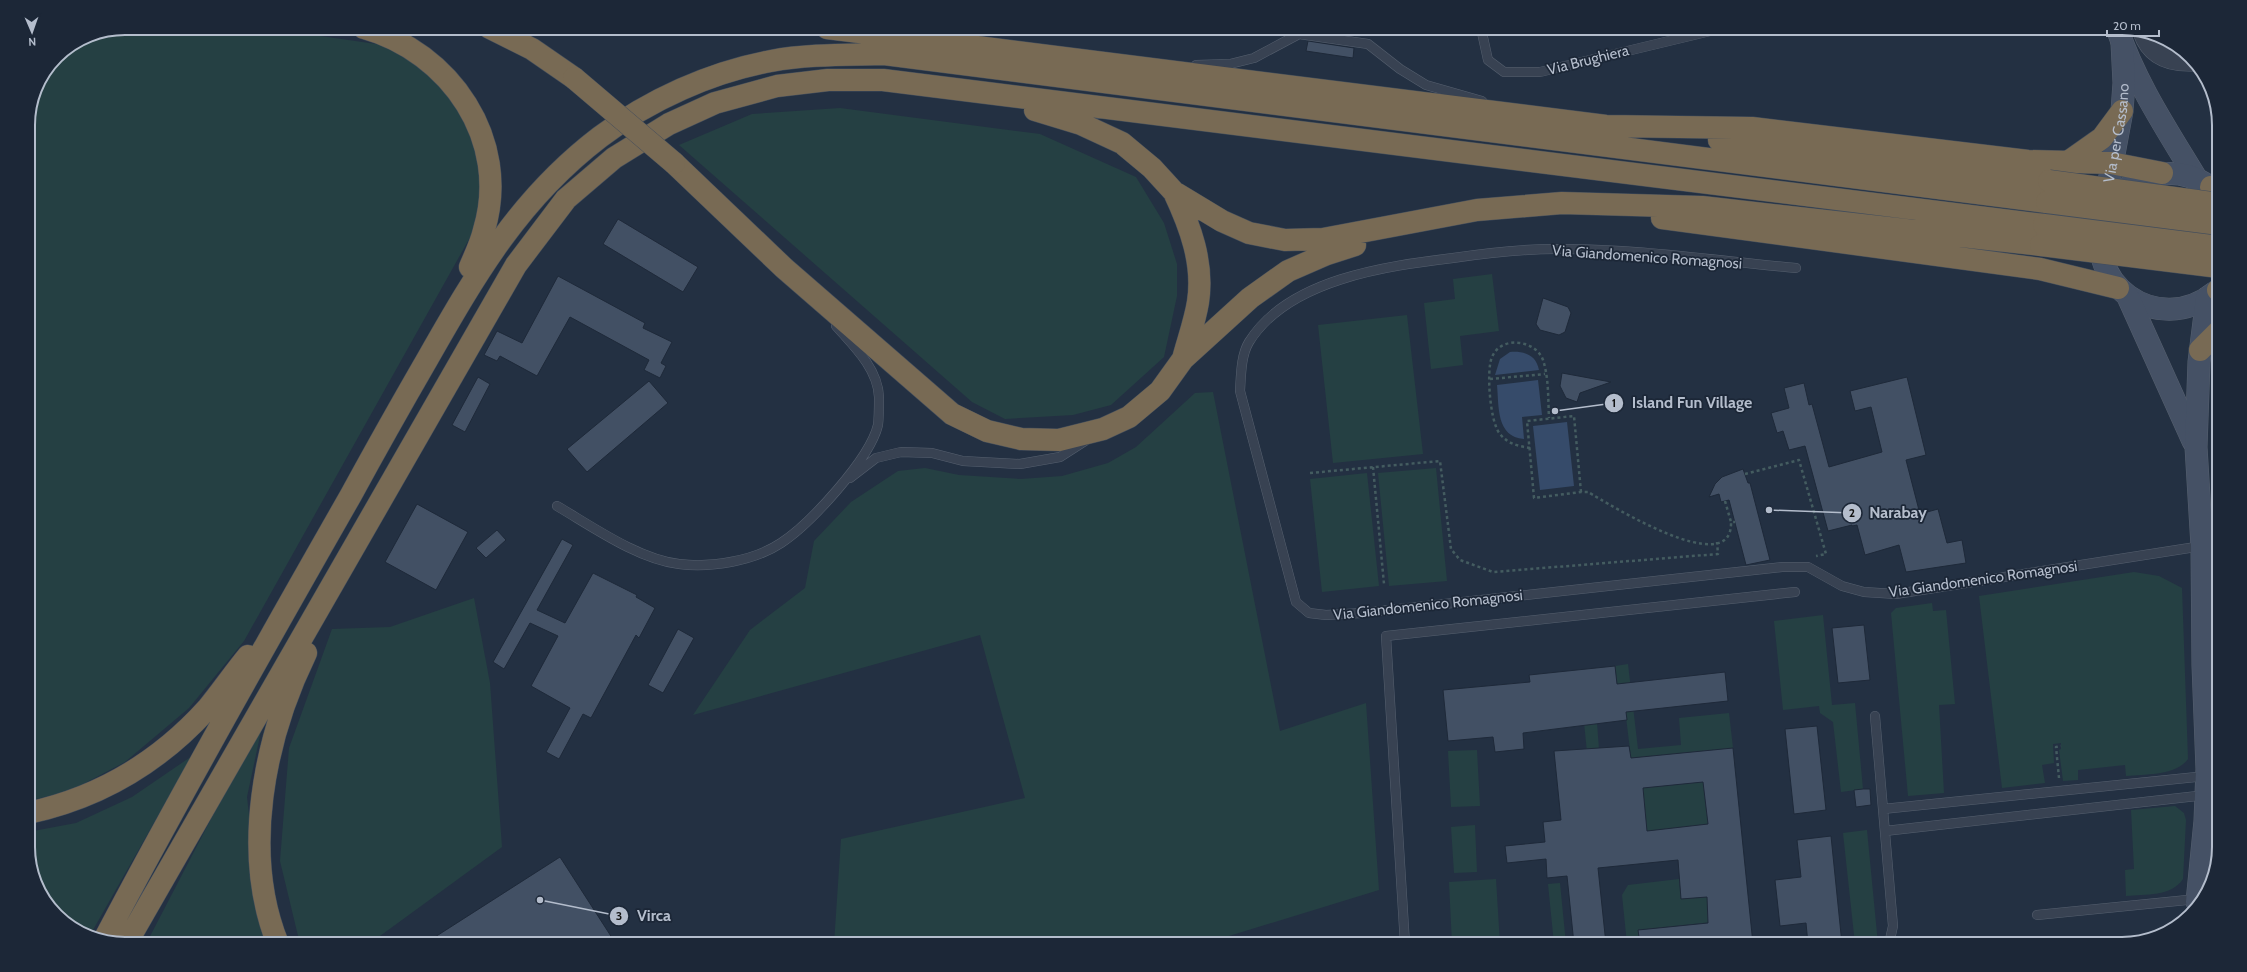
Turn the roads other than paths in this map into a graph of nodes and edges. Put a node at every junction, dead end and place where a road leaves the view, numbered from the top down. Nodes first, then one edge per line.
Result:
1 (382, 35) edge
2 (504, 35) edge
3 (882, 35) edge
4 (1297, 35) edge
5 (1306, 35) edge
6 (1483, 35) edge
7 (1694, 35) edge
8 (2119, 35) edge
9 (2145, 39) edge
10 (2187, 62) edge
11 (1143, 68) junction
12 (967, 91) junction
13 (2122, 110) junction
14 (1533, 116) junction
15 (1606, 126) junction
16 (2068, 162) junction
17 (2111, 163) junction
18 (2162, 173) junction
19 (2212, 189) edge
20 (2212, 190) edge
21 (2212, 190) edge
22 (1174, 192) junction
23 (2048, 192) junction
24 (1562, 203) junction
25 (1444, 216) junction
26 (2212, 223) edge
27 (2102, 224) junction
28 (2043, 235) junction
29 (2212, 247) edge
30 (2212, 266) edge
31 (784, 268) junction
32 (1796, 268) dead end
33 (2123, 292) junction
34 (2212, 294) edge
35 (2212, 306) edge
36 (449, 320) junction
37 (2212, 338) edge
38 (2200, 350) junction
39 (1183, 359) junction
40 (1103, 429) junction
41 (2196, 447) junction
42 (844, 482) junction
43 (557, 506) dead end
44 (366, 522) junction
45 (2202, 546) junction
46 (1795, 592) dead end
47 (292, 598) junction
48 (1875, 716) dead end
49 (2206, 786) junction
50 (1883, 809) junction
51 (35, 812) edge
52 (1885, 832) junction
53 (2198, 896) edge
54 (2193, 901) edge
55 (2037, 915) dead end
56 (107, 935) edge
57 (130, 937) edge
58 (275, 937) edge
59 (1405, 937) edge
60 (1891, 937) edge

1 - 36 highway
2 - 31 highway, bridge
3 - 11 highway
4 - 11 lane
5 - 14 lane
6 - 7 lane, Via Brughiera
8 - 13 main road, Via per Cassano
8 - 19 main road, Via per Cassano
9 - 10 street
11 - 14 highway
12 - 22 highway
12 - 28 highway
12 - 44 highway
13 - 16 highway
13 - 17 main road, Via per Cassano
14 - 15 highway
15 - 16 highway
15 - 23 highway
16 - 17 highway
17 - 18 highway
17 - 27 main road, Via per Cassano
18 - 20 main road
18 - 27 main road
21 - 23 highway, bridge
22 - 25 highway
22 - 39 highway
23 - 26 highway, bridge
23 - 36 highway
24 - 25 highway
24 - 28 highway
24 - 33 highway
25 - 39 highway
27 - 33 main road, Via per Cassano
28 - 29 highway, bridge
28 - 30 highway, bridge
31 - 40 highway
31 - 42 lane
32 - 45 lane, Via Giandomenico Romagnosi
33 - 34 main road
33 - 41 main road, Via per Cassano
35 - 38 main road
36 - 47 highway
37 - 38 highway
38 - 41 main road
39 - 40 highway
40 - 42 lane
41 - 45 main road
42 - 43 lane
44 - 57 highway
44 - 58 highway
45 - 49 main road
46 - 59 lane
47 - 51 highway
47 - 56 highway
48 - 50 lane
49 - 50 lane
49 - 52 lane
49 - 53 main road
50 - 52 lane
52 - 60 lane
54 - 55 lane

